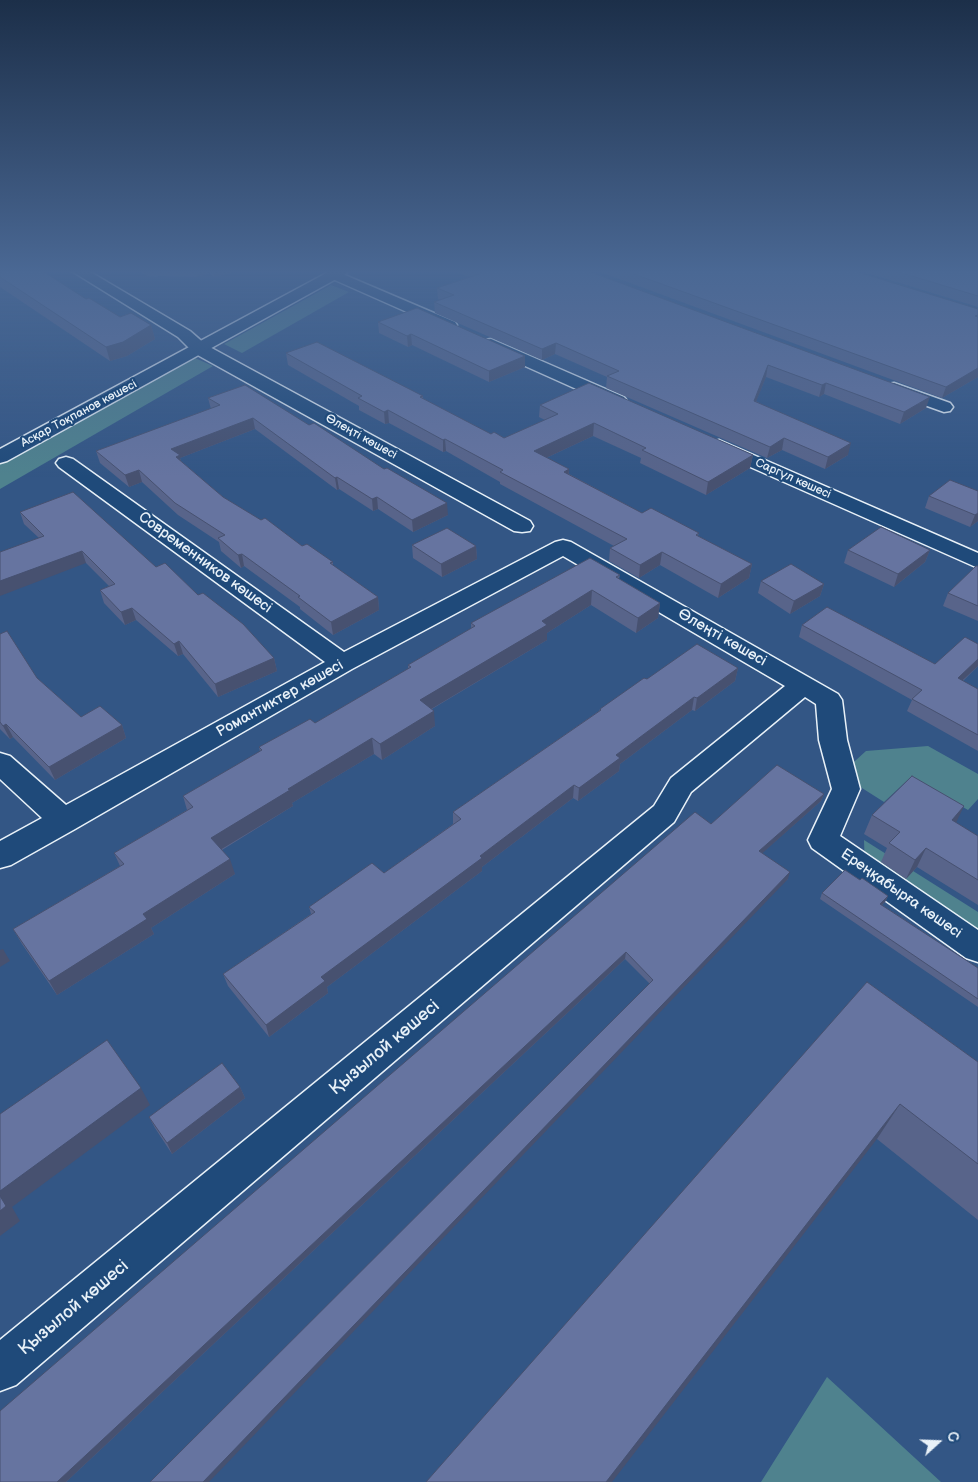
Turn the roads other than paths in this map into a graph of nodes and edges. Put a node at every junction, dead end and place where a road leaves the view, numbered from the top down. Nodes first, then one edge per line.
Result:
1 (190, 339) edge
2 (218, 339) edge
3 (480, 339) edge
4 (200, 349) junction
5 (880, 383) edge
6 (944, 407) dead end
7 (637, 410) edge
8 (701, 438) edge
9 (0, 457) edge
10 (66, 463) dead end
11 (522, 526) dead end
12 (562, 546) joint
13 (978, 561) edge
14 (343, 663) junction
15 (803, 685) junction
16 (0, 762) edge
17 (64, 821) junction
18 (823, 840) joint
19 (0, 856) edge
20 (978, 948) edge
21 (0, 1369) edge

1 - 4 street, Өлеңті көшесі
2 - 4 street, Асқар Тоқпанов көшесі
3 - 7 street
4 - 9 street, Асқар Тоқпанов көшесі
4 - 11 street, Өлеңті көшесі
5 - 6 street
8 - 13 street, Саргүл көшесі
10 - 14 street, Современников көшесі
12 - 14 street, Романтиктер көшесі
12 - 15 street, Өлеңті көшесі
14 - 17 street, Романтиктер көшесі
15 - 18 street, Өлеңті көшесі
15 - 21 street, Қызылой көшесі
16 - 17 street
17 - 19 street, Романтиктер көшесі
18 - 20 street, Ереңқабырға көшесі

